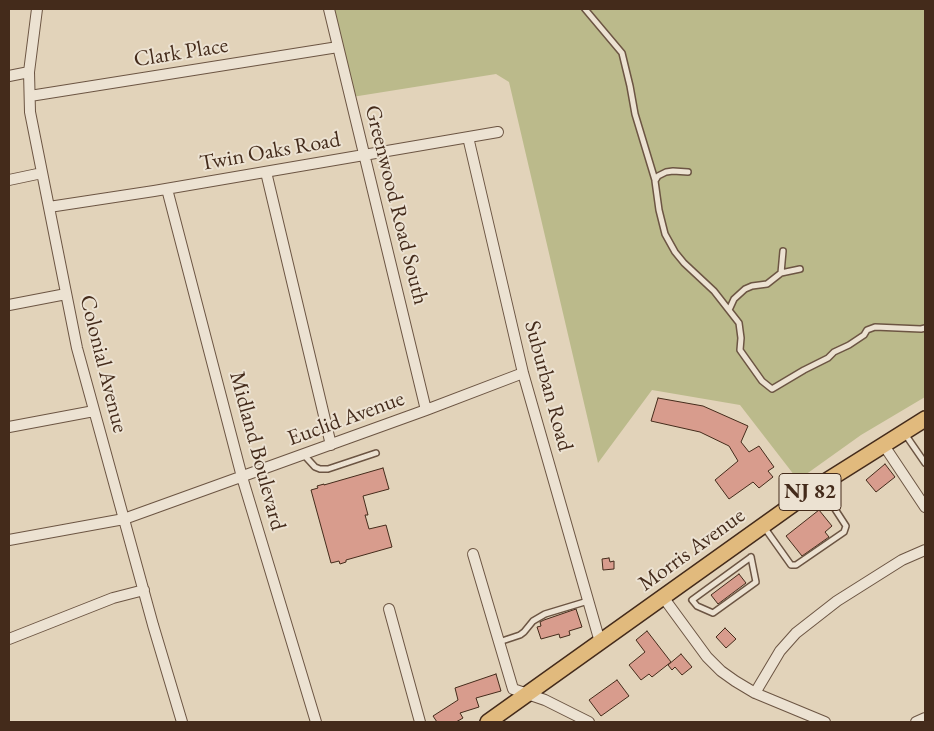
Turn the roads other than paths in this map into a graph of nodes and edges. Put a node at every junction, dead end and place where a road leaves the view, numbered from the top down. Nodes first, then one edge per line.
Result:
1 (37, 9) edge
2 (329, 9) edge
3 (585, 9) edge
4 (338, 47) junction
5 (29, 72) junction
6 (9, 76) edge
7 (30, 96) junction
8 (498, 132) dead end
9 (468, 137) junction
10 (364, 155) junction
11 (266, 172) junction
12 (688, 172) dead end
13 (42, 173) junction
14 (9, 180) edge
15 (655, 181) junction
16 (167, 189) junction
17 (49, 207) junction
18 (783, 251) dead end
19 (800, 269) dead end
20 (781, 273) junction
21 (66, 294) junction
22 (9, 305) edge
23 (729, 310) junction
24 (925, 328) edge
25 (523, 373) junction
26 (426, 410) junction
27 (94, 411) junction
28 (925, 419) edge
29 (9, 427) edge
30 (904, 432) junction
31 (883, 444) junction
32 (330, 445) junction
33 (376, 453) dead end
34 (304, 455) junction
35 (925, 463) edge
36 (242, 477) junction
37 (820, 485) junction
38 (925, 507) edge
39 (124, 519) junction
40 (763, 525) junction
41 (9, 540) edge
42 (925, 550) edge
43 (473, 554) dead end
44 (144, 590) junction
45 (663, 597) junction
46 (692, 600) joint
47 (588, 601) junction
48 (389, 609) dead end
49 (9, 639) edge
50 (499, 642) junction
51 (600, 642) junction
52 (755, 692) junction
53 (529, 694) junction
54 (925, 718) edge
55 (182, 722) edge
56 (316, 722) edge
57 (420, 722) edge
58 (488, 722) edge
59 (589, 722) edge
60 (826, 722) edge
61 (916, 722) edge

1 - 5 street, Colonial Avenue
2 - 4 street, Greenwood Road South
3 - 15 lane
4 - 7 street, Clark Place
4 - 10 street, Greenwood Road South
5 - 6 street
5 - 7 street, Colonial Avenue
7 - 13 street, Colonial Avenue
8 - 9 street, Twin Oaks Road
9 - 10 street, Twin Oaks Road
9 - 25 street, Suburban Road
10 - 11 street, Twin Oaks Road
10 - 26 street, Greenwood Road South
11 - 16 street, Twin Oaks Road
11 - 32 street
12 - 15 lane
13 - 14 street
13 - 17 street, Colonial Avenue
15 - 23 lane
16 - 17 street, Twin Oaks Road
16 - 36 street, Midland Boulevard
17 - 21 street, Colonial Avenue
18 - 20 lane
19 - 20 lane
20 - 23 lane
21 - 22 street
21 - 27 street, Colonial Avenue
23 - 24 lane
25 - 26 street, Euclid Avenue
25 - 47 street, Suburban Road
26 - 32 street, Euclid Avenue
27 - 29 street
27 - 39 street, Colonial Avenue
28 - 30 main road, Morris Avenue / NJ 82
30 - 31 main road, Morris Avenue / NJ 82
30 - 35 lane
31 - 37 main road, Morris Avenue / NJ 82
31 - 38 street
32 - 34 street, Euclid Avenue
33 - 34 lane
34 - 36 street, Euclid Avenue
36 - 39 street, Euclid Avenue
36 - 56 street, Midland Boulevard
37 - 40 main road, Morris Avenue / NJ 82
37 - 40 lane
39 - 41 street, Euclid Avenue
39 - 44 street, Colonial Avenue
40 - 45 main road, Morris Avenue / NJ 82
42 - 52 street
43 - 50 street
44 - 49 street
44 - 55 street, Colonial Avenue
45 - 51 main road, Morris Avenue / NJ 82
45 - 52 street
46 - 46 lane
47 - 50 lane
47 - 51 street, Suburban Road
48 - 57 street
50 - 53 street
51 - 53 main road, Morris Avenue / NJ 82
52 - 60 street
53 - 58 main road, Morris Avenue / NJ 82
53 - 59 street
54 - 61 street

